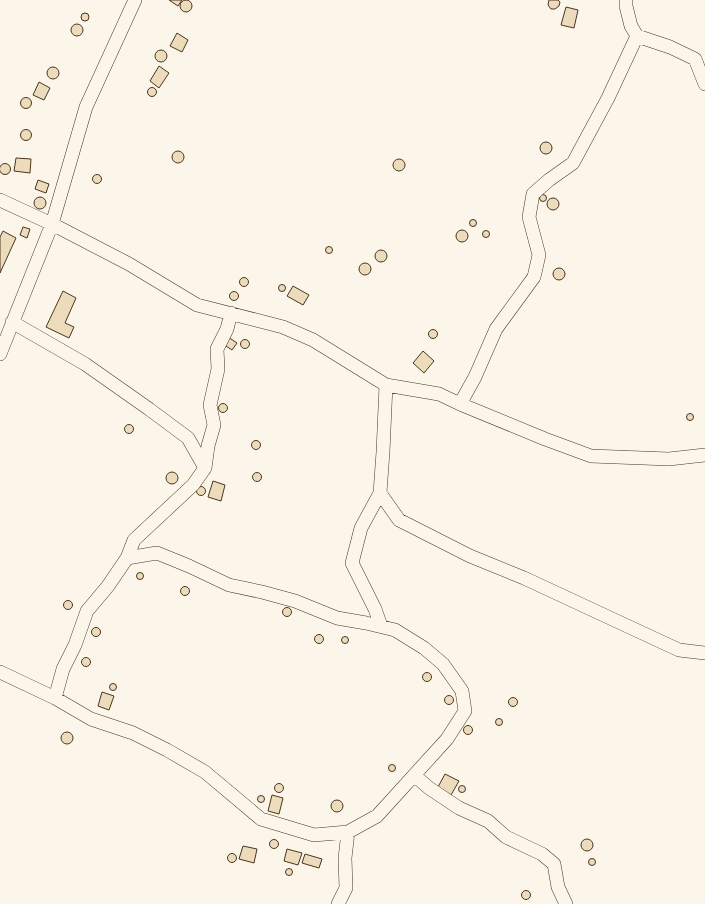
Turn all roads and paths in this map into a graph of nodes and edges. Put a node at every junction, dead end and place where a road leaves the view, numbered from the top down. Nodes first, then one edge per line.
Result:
1 (135, 0) edge
2 (626, 0) edge
3 (637, 36) junction
4 (705, 84) edge
5 (0, 200) edge
6 (52, 224) junction
7 (231, 314) junction
8 (12, 322) junction
9 (0, 354) edge
10 (386, 384) junction
11 (460, 404) junction
12 (705, 456) edge
13 (206, 468) junction
14 (380, 493) junction
15 (127, 558) junction
16 (381, 626) junction
17 (705, 653) edge
18 (0, 672) edge
19 (55, 698) junction
20 (414, 775) junction
21 (348, 832) junction
22 (338, 904) edge
23 (566, 904) edge

1 - 6 street
2 - 3 street
3 - 4 street
3 - 11 street
5 - 6 street
6 - 7 street
6 - 8 street
7 - 10 street
7 - 13 street
8 - 9 street
8 - 13 street
10 - 11 street
10 - 14 street
11 - 12 street
13 - 15 street
14 - 16 street
14 - 17 street
15 - 16 street
15 - 19 street
16 - 20 street
18 - 19 street
19 - 21 street
20 - 21 street
20 - 23 street
21 - 22 street

